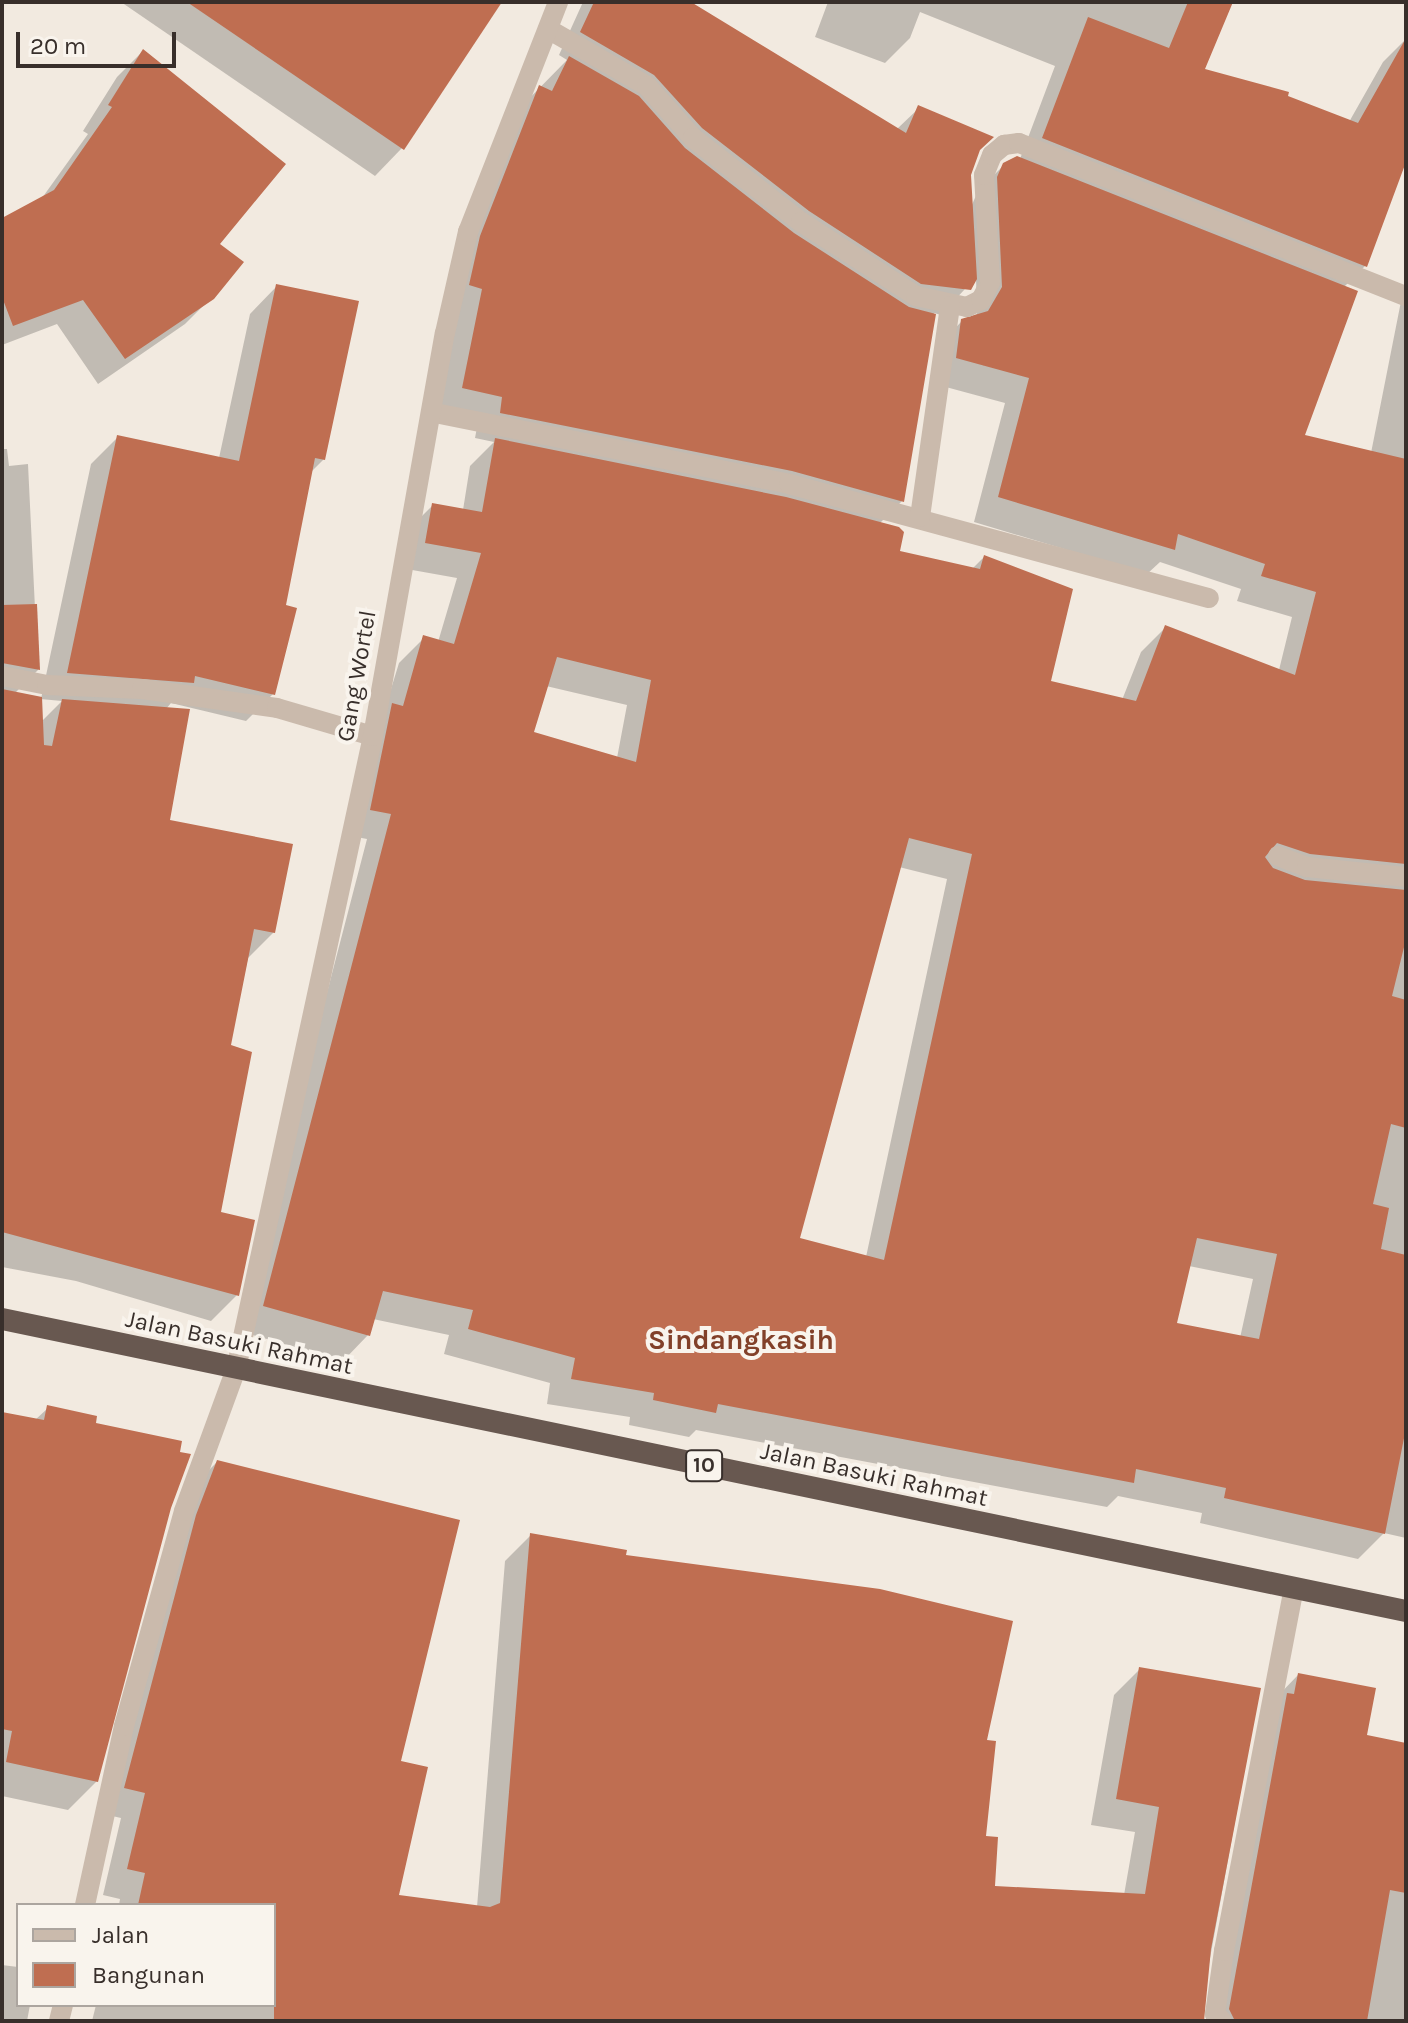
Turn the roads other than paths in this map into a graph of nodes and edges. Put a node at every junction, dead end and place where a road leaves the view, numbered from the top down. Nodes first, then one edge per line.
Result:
1 (558, 2) edge
2 (548, 29) junction
3 (1406, 296) edge
4 (950, 306) junction
5 (435, 413) junction
6 (920, 517) junction
7 (1209, 598) dead end
8 (2, 676) edge
9 (373, 736) junction
10 (1278, 856) dead end
11 (1406, 877) edge
12 (2, 1319) edge
13 (236, 1369) junction
14 (1294, 1588) junction
15 (1406, 1611) edge
16 (85, 1903) edge
17 (1222, 2021) edge

1 - 2 street, Gang Wortel
2 - 4 street
2 - 5 street, Gang Wortel
3 - 4 street
4 - 6 street
5 - 6 street
5 - 9 street, Gang Wortel
6 - 7 street
8 - 9 street
9 - 13 street, Gang Wortel
10 - 11 street
12 - 13 highway, Jalan Basuki Rahmat / 10
13 - 14 highway, Jalan Basuki Rahmat / 10
13 - 16 street, Gang Wortel
14 - 15 highway, Jalan Basuki Rahmat / 10
14 - 17 street

